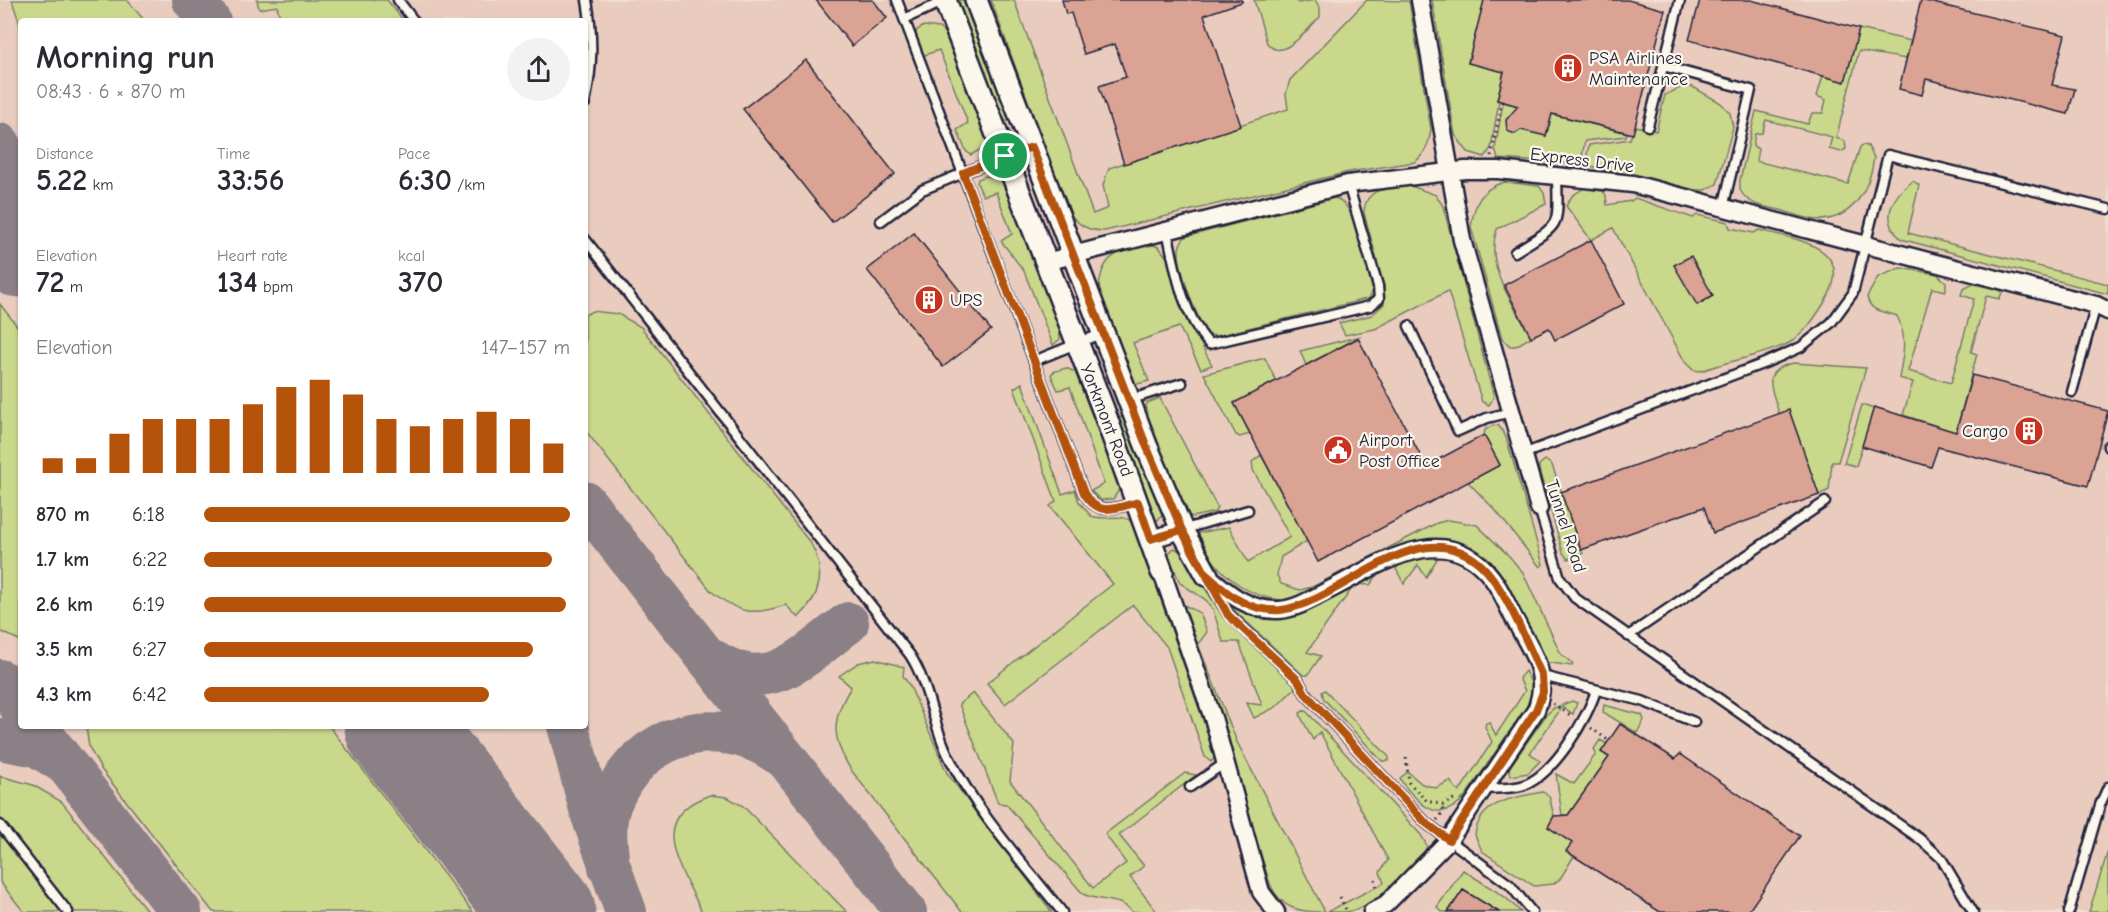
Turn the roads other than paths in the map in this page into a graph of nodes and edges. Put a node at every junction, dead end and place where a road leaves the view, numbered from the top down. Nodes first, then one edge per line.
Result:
1 (398, 0) edge
2 (588, 0) edge
3 (897, 0) edge
4 (946, 0) edge
5 (976, 0) edge
6 (1420, 0) edge
7 (1680, 0) edge
8 (412, 18) edge
9 (904, 19) junction
10 (1663, 66) junction
11 (588, 88) edge
12 (1648, 126) dead end
13 (1032, 147) junction
14 (1005, 156) junction
15 (1451, 172) junction
16 (963, 173) junction
17 (1557, 175) junction
18 (1348, 184) junction
19 (1723, 208) junction
20 (2108, 209) edge
21 (881, 221) dead end
22 (1167, 229) junction
23 (588, 243) edge
24 (1866, 244) junction
25 (1515, 252) dead end
26 (1073, 254) junction
27 (1046, 262) junction
28 (2102, 308) edge
29 (1409, 326) dead end
30 (1103, 333) junction
31 (1077, 344) junction
32 (1034, 361) junction
33 (1182, 383) dead end
34 (2072, 392) dead end
35 (1129, 400) junction
36 (1103, 409) junction
37 (1511, 412) junction
38 (1523, 454) junction
39 (1138, 502) junction
40 (1825, 502) dead end
41 (1539, 508) joint
42 (1248, 510) dead end
43 (1182, 530) junction
44 (1151, 539) junction
45 (1162, 572) joint
46 (1208, 575) junction
47 (1628, 636) junction
48 (1542, 676) junction
49 (1596, 690) junction
50 (1694, 722) dead end
51 (1226, 763) junction
52 (1190, 787) dead end
53 (2108, 787) edge
54 (1484, 789) junction
55 (0, 825) edge
56 (1449, 840) junction
57 (68, 912) edge
58 (1062, 912) edge
59 (1276, 912) edge
60 (1372, 912) edge
61 (1532, 912) edge
62 (1973, 912) edge
63 (2069, 912) edge

1 - 8 lane
2 - 11 lane
3 - 9 lane
4 - 9 lane
4 - 14 street, Yorkmont Road
5 - 13 street, Yorkmont Road
6 - 15 street, Tunnel Road
7 - 10 lane
9 - 16 lane
10 - 12 lane
10 - 19 lane
13 - 14 street
13 - 26 street, Yorkmont Road
14 - 16 lane
14 - 27 street, Yorkmont Road
15 - 17 street, Express Drive
15 - 18 street, Express Drive
15 - 37 street, Tunnel Road
16 - 21 lane
16 - 32 lane
17 - 19 street, Express Drive
17 - 25 lane
18 - 22 street, Express Drive
18 - 22 lane
19 - 24 street, Express Drive
20 - 24 lane
22 - 26 street, Express Drive
23 - 58 lane
24 - 28 street, Express Drive
24 - 38 lane
26 - 27 street, Express Drive
26 - 30 street, Yorkmont Road
27 - 31 street, Yorkmont Road
28 - 34 lane
29 - 37 lane
30 - 31 lane
30 - 35 street, Yorkmont Road
31 - 32 lane
31 - 36 street, Yorkmont Road
32 - 39 lane
33 - 35 lane
35 - 36 street
35 - 43 street, Yorkmont Road
36 - 39 street, Yorkmont Road
37 - 38 street, Tunnel Road
38 - 41 street, Tunnel Road
39 - 44 street, Yorkmont Road
40 - 47 lane
41 - 47 lane, Tunnel Road
42 - 43 lane
43 - 44 street
43 - 46 street, Yorkmont Road
44 - 45 street, Yorkmont Road
45 - 51 street, Yorkmont Road
46 - 48 street, Yorkmont Road
46 - 56 lane
47 - 62 lane, Tunnel Road
48 - 49 lane
48 - 54 street
49 - 50 lane
49 - 54 lane
51 - 52 lane
51 - 59 street, Yorkmont Road
53 - 63 lane
54 - 56 street
55 - 57 lane
56 - 60 street
56 - 61 lane

